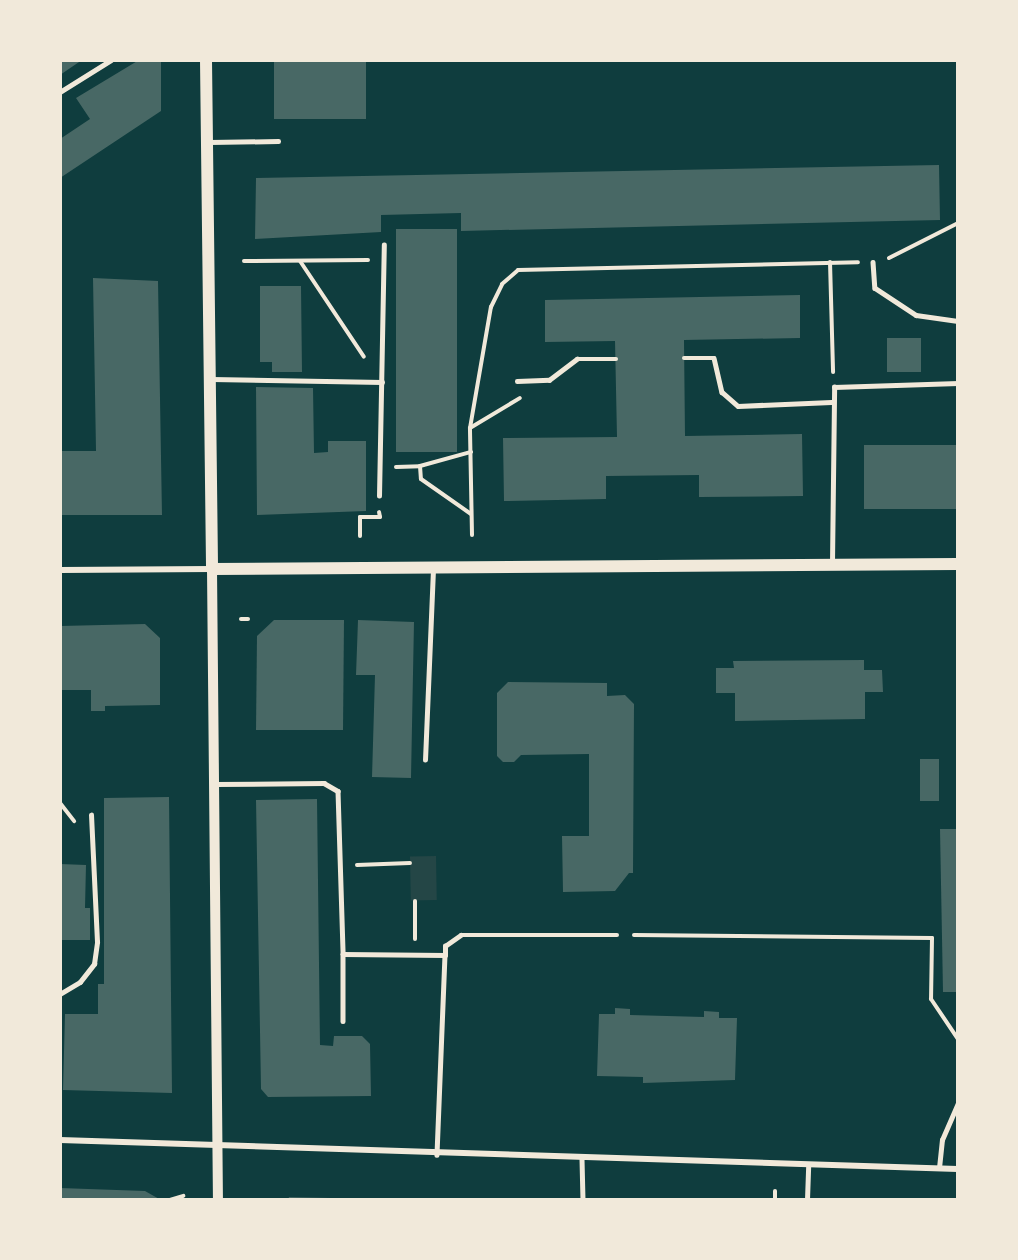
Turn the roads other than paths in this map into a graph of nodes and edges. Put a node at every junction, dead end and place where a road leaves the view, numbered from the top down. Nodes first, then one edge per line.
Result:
1 (111, 60) edge
2 (206, 60) edge
3 (60, 92) edge
4 (278, 141) dead end
5 (207, 142) junction
6 (384, 245) dead end
7 (873, 262) road end
8 (958, 321) edge
9 (684, 358) dead end
10 (616, 359) dead end
11 (210, 379) junction
12 (517, 381) dead end
13 (381, 382) junction
14 (958, 383) edge
15 (831, 402) junction
16 (380, 496) road end
17 (832, 564) junction
18 (958, 564) edge
19 (434, 568) junction
20 (212, 569) junction
21 (60, 570) edge
22 (425, 760) dead end
23 (215, 784) junction
24 (91, 815) dead end
25 (617, 935) road end
26 (343, 954) junction
27 (445, 955) junction
28 (60, 994) edge
29 (343, 1021) dead end
30 (958, 1103) edge
31 (60, 1140) edge
32 (218, 1148) junction
33 (437, 1155) junction
34 (582, 1159) junction
35 (808, 1165) junction
36 (939, 1168) junction
37 (958, 1169) edge
38 (218, 1200) edge
39 (583, 1200) edge
40 (807, 1200) edge

1 - 3 lane
2 - 5 main road
4 - 5 lane
5 - 11 main road
6 - 13 lane
7 - 8 lane
9 - 15 lane
10 - 12 lane
11 - 13 lane
11 - 20 main road
13 - 16 lane
14 - 15 lane
15 - 17 lane
17 - 18 main road
17 - 19 main road
19 - 20 main road
19 - 22 lane
20 - 21 street
20 - 23 street
23 - 26 lane
23 - 32 street
24 - 28 lane
25 - 27 lane
26 - 27 lane
26 - 29 lane
27 - 33 lane
30 - 36 lane
31 - 32 street
32 - 33 street
32 - 38 street
33 - 34 street
34 - 35 street
34 - 39 lane
35 - 36 street
35 - 40 lane
36 - 37 street

